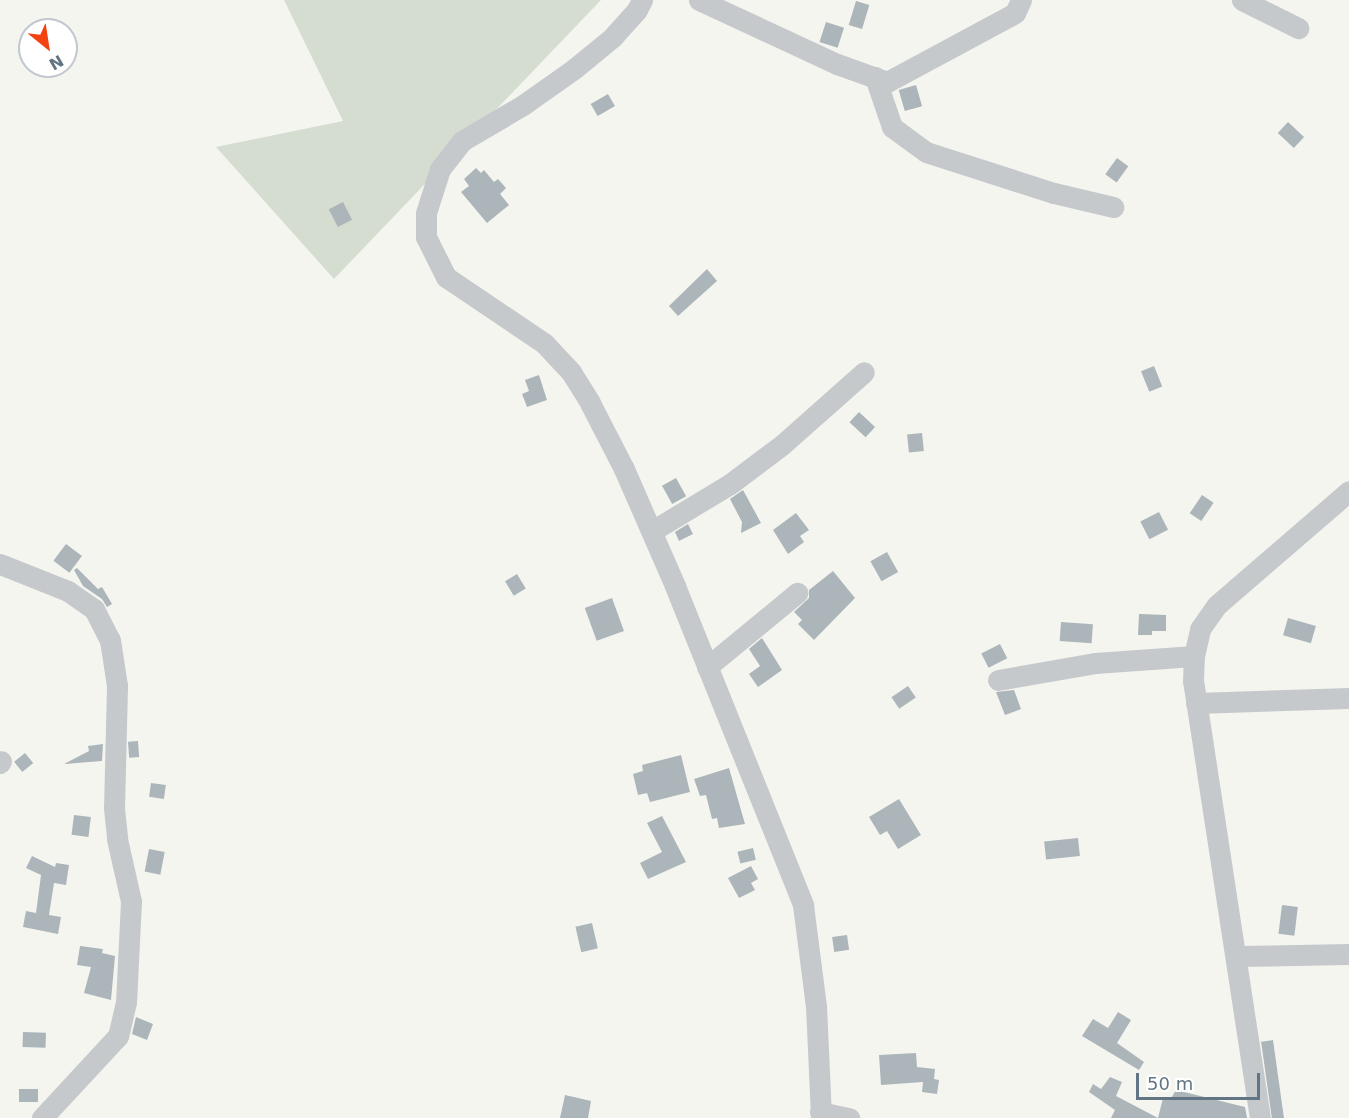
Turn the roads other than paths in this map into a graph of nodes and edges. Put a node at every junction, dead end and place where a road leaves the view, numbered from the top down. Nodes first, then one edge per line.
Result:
1 (642, 0) edge
2 (699, 0) edge
3 (1021, 0) edge
4 (1242, 0) edge
5 (1298, 28) dead end
6 (875, 77) junction
7 (1113, 207) dead end
8 (864, 372) dead end
9 (1349, 491) edge
10 (652, 531) junction
11 (0, 564) edge
12 (797, 593) dead end
13 (1194, 656) junction
14 (707, 667) junction
15 (998, 680) dead end
16 (1349, 698) edge
17 (1196, 703) junction
18 (1349, 954) edge
19 (1237, 957) junction
20 (821, 1115) edge
21 (42, 1118) edge
22 (849, 1118) edge
23 (1260, 1118) edge

1 - 10 street
2 - 6 street
3 - 6 street
4 - 5 street
6 - 7 street
8 - 10 street
9 - 13 street
10 - 14 street
11 - 21 street
12 - 14 street
13 - 15 street
13 - 17 street
14 - 20 street
16 - 17 street
17 - 19 street
18 - 19 street
19 - 23 street
20 - 22 street

